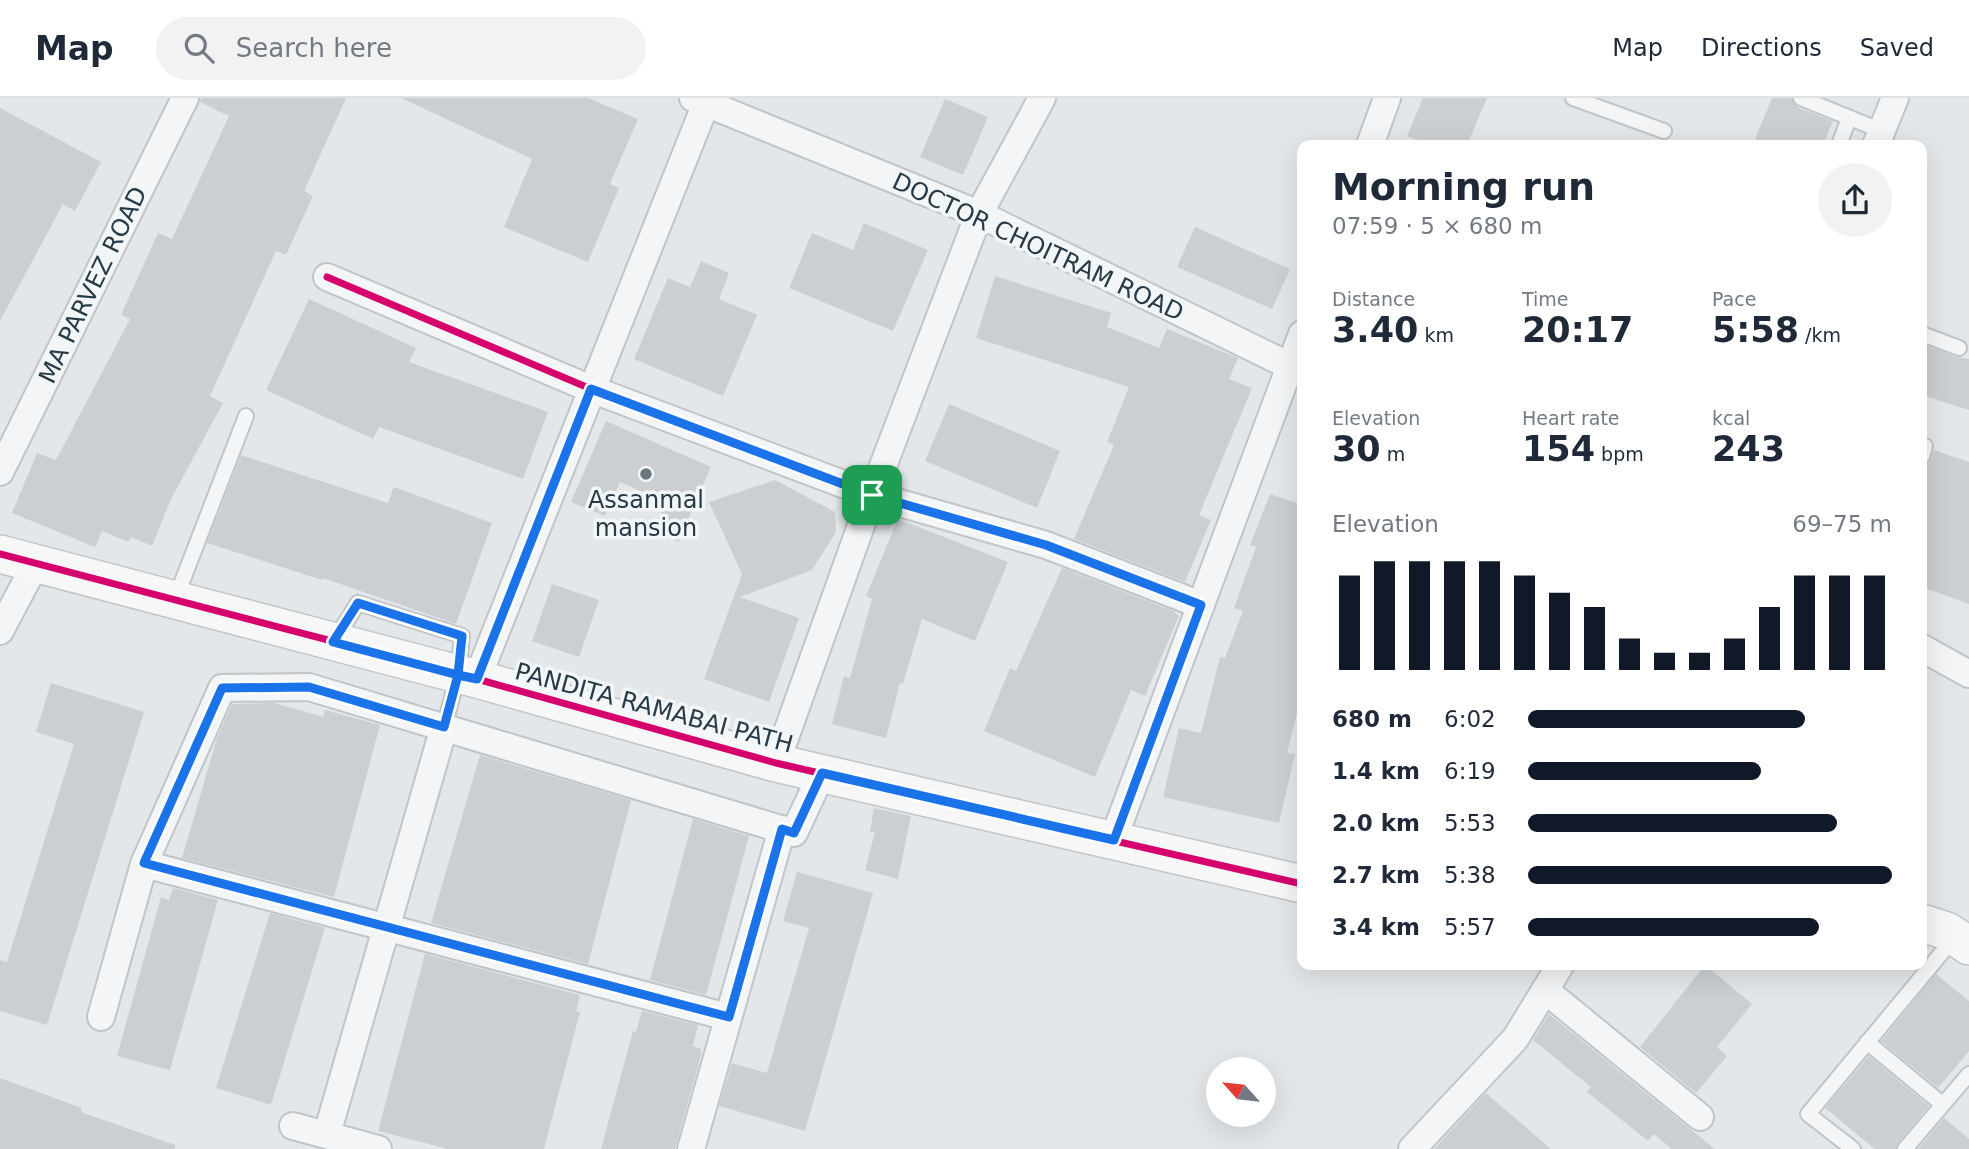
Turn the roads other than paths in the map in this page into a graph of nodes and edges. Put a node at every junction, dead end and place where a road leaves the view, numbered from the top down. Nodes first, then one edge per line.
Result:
1 (185, 98) edge
2 (1042, 98) edge
3 (1387, 98) edge
4 (1573, 98) edge
5 (1801, 98) edge
6 (1895, 98) edge
7 (702, 100) edge
8 (1849, 118) junction
9 (1664, 131) dead end
10 (1879, 138) edge
11 (1372, 140) edge
12 (1841, 140) edge
13 (979, 214) junction
14 (327, 277) dead end
15 (1927, 336) edge
16 (1959, 348) dead end
17 (1296, 370) edge
18 (591, 389) junction
19 (246, 416) dead end
20 (0, 472) edge
21 (872, 495) junction
22 (0, 554) edge
23 (35, 565) junction
24 (175, 601) junction
25 (1201, 605) junction
26 (0, 631) edge
27 (1927, 651) edge
28 (1969, 674) edge
29 (467, 677) junction
30 (444, 727) junction
31 (776, 763) junction
32 (822, 773) junction
33 (782, 829) junction
34 (1114, 840) junction
35 (144, 863) junction
36 (1297, 883) edge
37 (1927, 925) edge
38 (387, 927) junction
39 (1962, 942) edge
40 (1557, 970) edge
41 (1545, 990) junction
42 (101, 1017) dead end
43 (729, 1017) junction
44 (1867, 1042) junction
45 (1969, 1074) edge
46 (1942, 1104) junction
47 (1700, 1116) dead end
48 (293, 1126) dead end
49 (327, 1135) junction
50 (378, 1149) edge
51 (691, 1149) edge
52 (1412, 1149) edge
53 (1853, 1149) edge
54 (1905, 1149) edge

1 - 20 street, MA PARVEZ ROAD
2 - 13 street
3 - 11 street
4 - 9 lane
5 - 8 lane
6 - 10 street
7 - 13 street, DOCTOR CHOITRAM ROAD
7 - 18 street
8 - 10 lane
8 - 12 lane
13 - 17 street, DOCTOR CHOITRAM ROAD
13 - 21 street
14 - 18 street
15 - 16 lane
17 - 25 street
18 - 21 street
18 - 29 street
19 - 24 lane
21 - 25 street
21 - 31 street
22 - 23 street, PANDITA RAMABAI PATH
23 - 24 street, PANDITA RAMABAI PATH
23 - 26 street
24 - 29 street, PANDITA RAMABAI PATH
25 - 34 street
27 - 28 street
29 - 30 lane
29 - 31 street, PANDITA RAMABAI PATH
30 - 33 street
30 - 35 street
30 - 38 street
31 - 32 street, PANDITA RAMABAI PATH
32 - 33 street
32 - 34 street, PANDITA RAMABAI PATH
33 - 43 street
34 - 36 street, PANDITA RAMABAI PATH
35 - 38 street
35 - 42 street
37 - 39 street
38 - 43 street
38 - 49 street
39 - 44 lane
40 - 41 street
41 - 47 street
41 - 52 street
43 - 51 street
44 - 46 lane
44 - 53 lane
45 - 46 lane
46 - 54 lane
48 - 49 street
49 - 50 street

